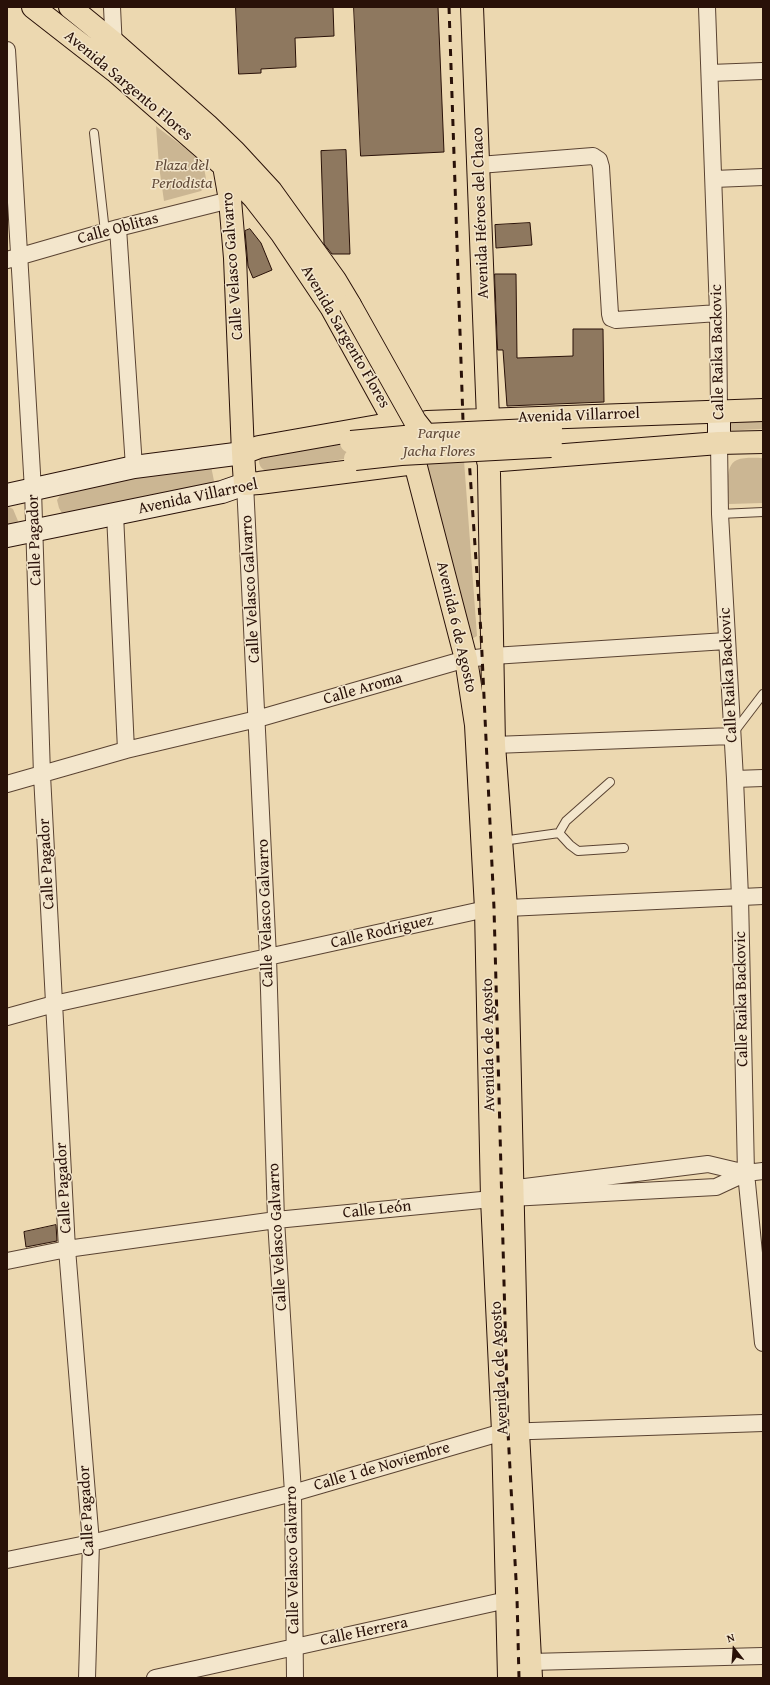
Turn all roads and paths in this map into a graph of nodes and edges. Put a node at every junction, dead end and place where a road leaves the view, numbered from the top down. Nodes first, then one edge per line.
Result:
1 (33, 7) edge
2 (70, 7) edge
3 (112, 7) edge
4 (472, 7) edge
5 (707, 7) edge
6 (113, 42) junction
7 (7, 50) edge
8 (115, 71) junction
9 (763, 71) edge
10 (710, 73) junction
11 (94, 132) dead end
12 (230, 159) junction
13 (479, 165) junction
14 (763, 177) edge
15 (714, 178) junction
16 (230, 200) junction
17 (111, 230) junction
18 (13, 259) edge
19 (718, 313) junction
20 (763, 410) edge
21 (720, 411) junction
22 (488, 419) junction
23 (400, 432) junction
24 (426, 435) junction
25 (551, 438) junction
26 (763, 442) edge
27 (720, 443) junction
28 (353, 450) junction
29 (242, 453) junction
30 (488, 461) junction
31 (415, 463) junction
32 (134, 468) junction
33 (246, 484) junction
34 (33, 490) junction
35 (7, 495) edge
36 (761, 513) edge
37 (115, 514) junction
38 (720, 514) junction
39 (35, 531) junction
40 (7, 536) edge
41 (726, 641) junction
42 (493, 656) junction
43 (466, 659) junction
44 (763, 694) edge
45 (257, 719) junction
46 (732, 736) junction
47 (494, 745) junction
48 (126, 750) junction
49 (42, 775) junction
50 (763, 778) edge
51 (735, 779) junction
52 (610, 782) dead end
53 (7, 784) edge
54 (559, 833) junction
55 (501, 841) junction
56 (624, 848) dead end
57 (763, 896) edge
58 (740, 897) junction
59 (496, 908) junction
60 (268, 958) junction
61 (54, 1004) junction
62 (7, 1017) edge
63 (763, 1171) edge
64 (746, 1173) junction
65 (506, 1195) junction
66 (276, 1220) junction
67 (67, 1249) junction
68 (7, 1261) edge
69 (763, 1343) edge
70 (763, 1423) edge
71 (510, 1432) junction
72 (293, 1493) junction
73 (91, 1543) junction
74 (7, 1560) edge
75 (516, 1598) junction
76 (294, 1647) junction
77 (763, 1656) edge
78 (530, 1670) edge
79 (87, 1678) edge
80 (155, 1678) edge
81 (295, 1678) edge
82 (509, 1678) edge

1 - 8 main road, Avenida Sargento Flores
2 - 6 main road, Avenida Sargento Flores
3 - 6 street
4 - 13 main road, Avenida Héroes del Chaco
5 - 10 street, Calle Raika Backovic
6 - 8 street
6 - 12 main road, Avenida Sargento Flores
7 - 18 street, Calle Pagador
8 - 12 main road, Avenida Sargento Flores
9 - 10 street
10 - 15 street, Calle Raika Backovic
11 - 17 lane
12 - 16 main road, Calle Velasco Galvarro
12 - 23 main road, Avenida Sargento Flores
12 - 24 main road, Avenida Sargento Flores, bridge
13 - 19 street
13 - 22 main road, Avenida Héroes del Chaco
14 - 15 street
15 - 19 street, Calle Raika Backovic
16 - 17 street, Calle Oblitas
16 - 29 main road, Calle Velasco Galvarro
17 - 18 street, Calle Oblitas
17 - 32 street
18 - 34 street, Calle Pagador
19 - 21 street, Calle Raika Backovic
20 - 21 main road, Avenida Villarroel
21 - 22 main road, Avenida Villarroel
21 - 25 main road
21 - 27 main road, Calle Raika Backovic
22 - 23 main road, Avenida Villarroel
22 - 30 main road, Avenida 6 de Agosto
23 - 29 main road, Avenida Villarroel
23 - 31 main road, Avenida 6 de Agosto
24 - 25 main road, bridge
24 - 28 main road, bridge
25 - 27 main road
25 - 28 main road, bridge
26 - 27 main road
27 - 30 main road
27 - 38 street, Calle Raika Backovic
28 - 29 main road
28 - 33 main road
29 - 32 main road, Avenida Villarroel
29 - 33 main road, Calle Velasco Galvarro
30 - 42 main road, Avenida 6 de Agosto
31 - 33 main road, Avenida Villarroel
31 - 43 main road, Avenida 6 de Agosto
32 - 34 main road, Avenida Villarroel
33 - 37 main road, Avenida Villarroel
33 - 45 street, Calle Velasco Galvarro
34 - 35 main road, Avenida Villarroel
34 - 39 street, Calle Pagador
36 - 38 lane
37 - 39 main road, Avenida Villarroel
37 - 48 street
38 - 41 street, Calle Raika Backovic
39 - 40 main road, Avenida Villarroel
39 - 49 street, Calle Pagador
41 - 42 street, Calle Aroma
41 - 46 street, Calle Raika Backovic
42 - 43 street, Calle Aroma
42 - 47 main road, Avenida 6 de Agosto
43 - 45 street, Calle Aroma
43 - 59 main road, Avenida 6 de Agosto
44 - 46 lane
45 - 48 street, Calle Aroma
45 - 60 street, Calle Velasco Galvarro
46 - 47 street
46 - 51 street, Calle Raika Backovic
47 - 55 main road, Avenida 6 de Agosto
48 - 49 street, Calle Aroma
49 - 53 street, Calle Aroma
49 - 61 street, Calle Pagador
50 - 51 street
51 - 58 street, Calle Raika Backovic
52 - 54 lane
54 - 55 lane
54 - 56 lane
55 - 59 main road, Avenida 6 de Agosto
57 - 58 street, Calle Rodriguez
58 - 59 street, Calle Rodriguez
58 - 64 street, Calle Raika Backovic
59 - 60 street, Calle Rodriguez
59 - 65 main road, Avenida 6 de Agosto
60 - 61 street, Calle Rodriguez
60 - 66 street, Calle Velasco Galvarro
61 - 62 street, Calle Rodriguez
61 - 67 street, Calle Pagador
63 - 64 street, Calle León
64 - 65 street, Calle León
64 - 65 street, Calle León
64 - 69 street, Calle Raika Backovic
65 - 66 street, Calle León
65 - 71 main road, Avenida 6 de Agosto
66 - 67 street, Calle León
66 - 72 street, Calle Velasco Galvarro
67 - 68 street, Calle León
67 - 73 street, Calle Pagador
70 - 71 street, Calle 1 de Noviembre
71 - 72 street, Calle 1 de Noviembre
71 - 75 main road, Avenida 6 de Agosto
72 - 73 street, Calle 1 de Noviembre
72 - 76 street, Calle Velasco Galvarro
73 - 74 street, Calle 1 de Noviembre
73 - 79 street, Calle Pagador
75 - 76 street, Calle Herrera
75 - 78 main road, Avenida 6 de Agosto
75 - 82 main road, Avenida 6 de Agosto
76 - 80 street, Calle Herrera
76 - 81 street, Calle Velasco Galvarro
77 - 78 street

